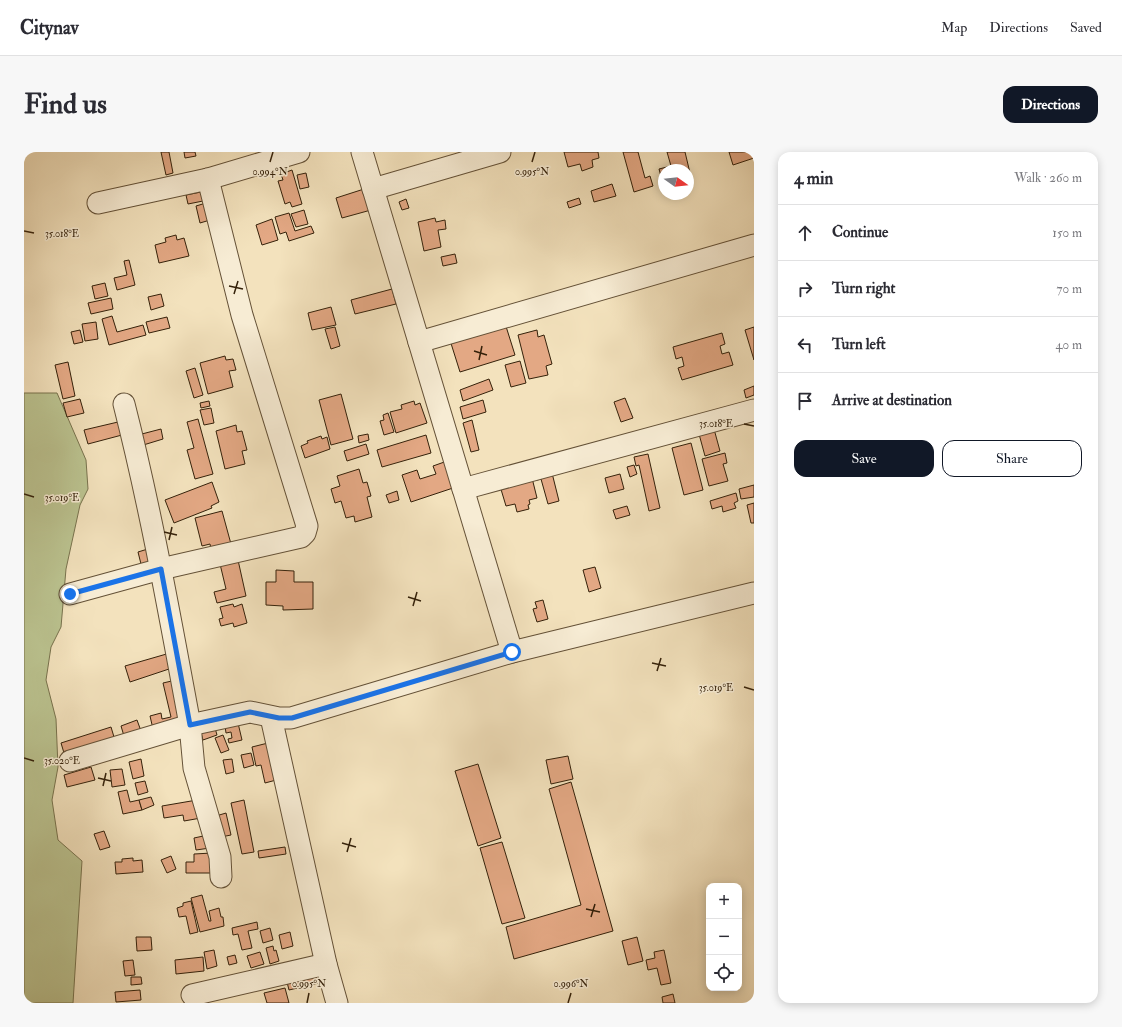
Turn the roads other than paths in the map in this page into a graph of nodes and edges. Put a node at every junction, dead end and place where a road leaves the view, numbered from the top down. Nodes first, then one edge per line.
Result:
1 (299, 152) edge
2 (362, 152) edge
3 (500, 152) edge
4 (208, 179) junction
5 (373, 189) junction
6 (98, 203) dead end
7 (754, 245) edge
8 (419, 342) junction
9 (124, 404) dead end
10 (754, 410) edge
11 (463, 489) junction
12 (161, 569) junction
13 (754, 593) edge
14 (70, 594) dead end
15 (512, 652) junction
16 (271, 717) junction
17 (190, 725) junction
18 (70, 761) dead end
19 (221, 877) dead end
20 (326, 964) junction
21 (192, 995) dead end
22 (337, 1003) edge

1 - 4 street
2 - 5 street
3 - 5 street
4 - 6 street
4 - 12 street
5 - 8 street
7 - 8 street
8 - 11 street
9 - 12 street
10 - 11 street
11 - 15 street
12 - 14 street
12 - 17 street
13 - 15 street
15 - 16 street
16 - 17 street
16 - 20 street
17 - 18 street
17 - 19 street
20 - 21 street
20 - 22 street

